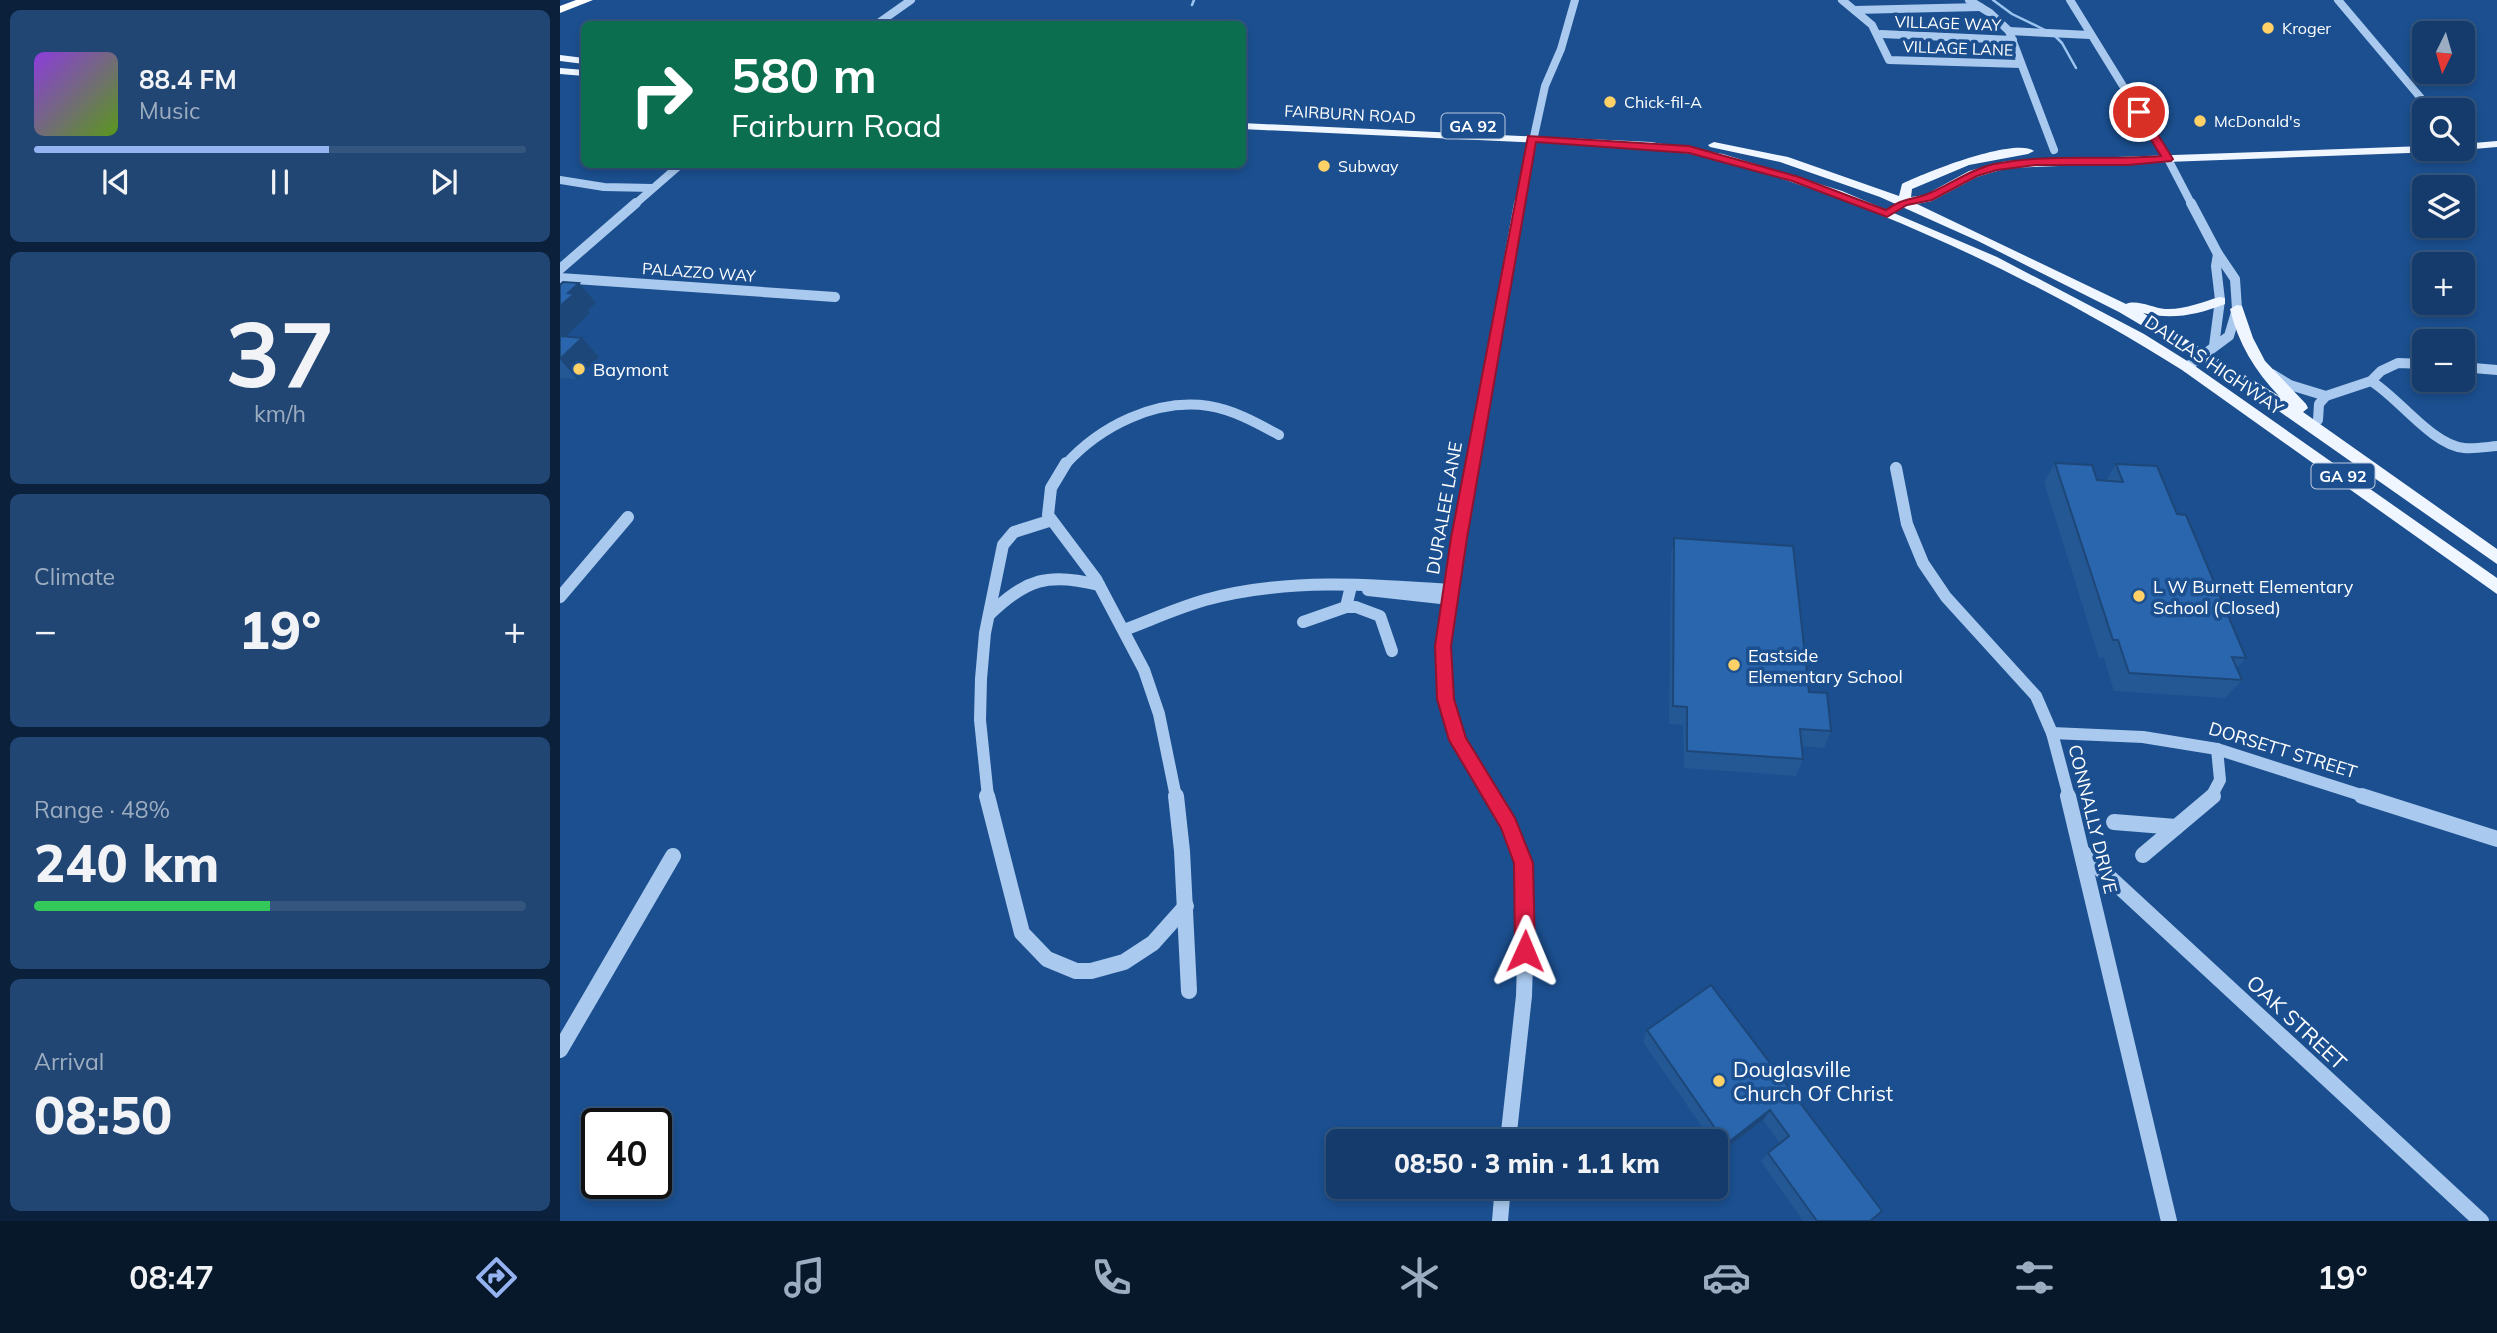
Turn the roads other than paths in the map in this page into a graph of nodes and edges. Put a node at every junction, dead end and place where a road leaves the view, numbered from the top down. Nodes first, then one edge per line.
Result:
1 (587, 0) edge
2 (911, 0) edge
3 (1575, 0) edge
4 (1842, 0) edge
5 (1969, 0) edge
6 (2070, 0) edge
7 (2338, 0) edge
8 (1980, 7) junction
9 (560, 10) edge
10 (1855, 10) junction
11 (881, 21) edge
12 (2009, 31) junction
13 (1881, 34) junction
14 (2090, 34) junction
15 (2013, 40) junction
16 (560, 58) edge
17 (581, 61) edge
18 (2021, 64) junction
19 (560, 71) edge
20 (581, 73) edge
21 (2421, 98) edge
22 (1246, 116) edge
23 (1246, 126) edge
24 (1533, 133) junction
25 (2497, 144) edge
26 (2475, 145) edge
27 (2053, 150) junction
28 (2412, 150) edge
29 (2168, 159) junction
30 (676, 168) edge
31 (677, 168) edge
32 (560, 180) edge
33 (604, 187) junction
34 (625, 187) junction
35 (652, 188) junction
36 (1904, 202) junction
37 (634, 204) junction
38 (1887, 214) junction
39 (2218, 254) junction
40 (560, 269) edge
41 (560, 278) edge
42 (835, 296) dead end
43 (2104, 297) junction
44 (2220, 301) junction
45 (2237, 309) junction
46 (2211, 351) junction
47 (2412, 364) edge
48 (2187, 367) junction
49 (2262, 368) junction
50 (2475, 368) edge
51 (2497, 369) edge
52 (2371, 381) junction
53 (2326, 396) junction
54 (2318, 420) junction
55 (1279, 435) dead end
56 (2497, 446) edge
57 (1896, 468) dead end
58 (628, 517) dead end
59 (1049, 521) junction
60 (2497, 556) edge
61 (1099, 585) junction
62 (1350, 586) junction
63 (2497, 587) edge
64 (1450, 595) junction
65 (560, 597) edge
66 (1346, 607) junction
67 (989, 615) junction
68 (1303, 622) dead end
69 (1124, 629) junction
70 (1392, 651) dead end
71 (2052, 733) junction
72 (2217, 749) junction
73 (2115, 822) dead end
74 (2176, 827) junction
75 (2497, 839) edge
76 (2084, 853) junction
77 (2143, 855) dead end
78 (673, 856) dead end
79 (1186, 906) junction
80 (1189, 991) dead end
81 (560, 1050) edge
82 (1509, 1129) edge
83 (1502, 1199) edge
84 (1500, 1221) edge
85 (2169, 1221) edge
86 (2481, 1221) edge

1 - 9 highway
2 - 11 street
3 - 24 street, DURALEE LANE
4 - 10 street, VILLAGE LANE
5 - 8 street
6 - 14 street
7 - 21 street
8 - 10 street
8 - 12 street
10 - 13 street, VILLAGE LANE
12 - 14 street
12 - 15 street
13 - 15 street, VILLAGE WAY
13 - 18 street, VILLAGE LANE
14 - 29 street
15 - 18 street
16 - 17 main road
18 - 27 street
19 - 20 main road
22 - 24 main road, FAIRBURN ROAD / GA 92
23 - 24 main road, FAIRBURN ROAD / GA 92
24 - 36 main road, FAIRBURN ROAD / GA 92
24 - 38 main road, FAIRBURN ROAD / GA 92
24 - 64 street, DURALEE LANE
25 - 26 main road
27 - 29 main road
27 - 36 main road
28 - 29 main road
29 - 36 main road
29 - 39 street
30 - 33 street
31 - 35 street
32 - 33 street
33 - 34 street
34 - 35 street
34 - 37 street
35 - 37 street
36 - 38 main road
36 - 43 main road, DALLAS HIGHWAY / GA 92
37 - 40 street
38 - 48 main road, DALLAS HIGHWAY / GA 92
39 - 44 street
39 - 45 street
41 - 42 street, PALAZZO WAY
43 - 44 main road
43 - 46 main road, DALLAS HIGHWAY / GA 92
44 - 46 street
45 - 46 street
45 - 49 main road
46 - 48 street
46 - 60 main road, DALLAS HIGHWAY / GA 92
47 - 52 street
48 - 63 main road, DALLAS HIGHWAY / GA 92
49 - 53 street
49 - 54 main road
50 - 51 street
52 - 53 street
52 - 56 street
53 - 54 street
54 - 60 main road
55 - 59 street
57 - 71 street, CONNALLY DRIVE
58 - 65 street
59 - 61 street
59 - 67 street
61 - 67 street
61 - 69 street
62 - 64 street
62 - 66 street
62 - 69 street
64 - 82 street, DURALEE LANE
66 - 68 street
66 - 70 street
67 - 79 street
69 - 79 street
71 - 72 street, DORSETT STREET
71 - 76 street, CONNALLY DRIVE
72 - 74 street
72 - 75 street, DORSETT STREET
73 - 74 street
74 - 77 street
76 - 85 street, CONNALLY DRIVE
76 - 86 street, OAK STREET
78 - 81 street
79 - 80 street
83 - 84 street

